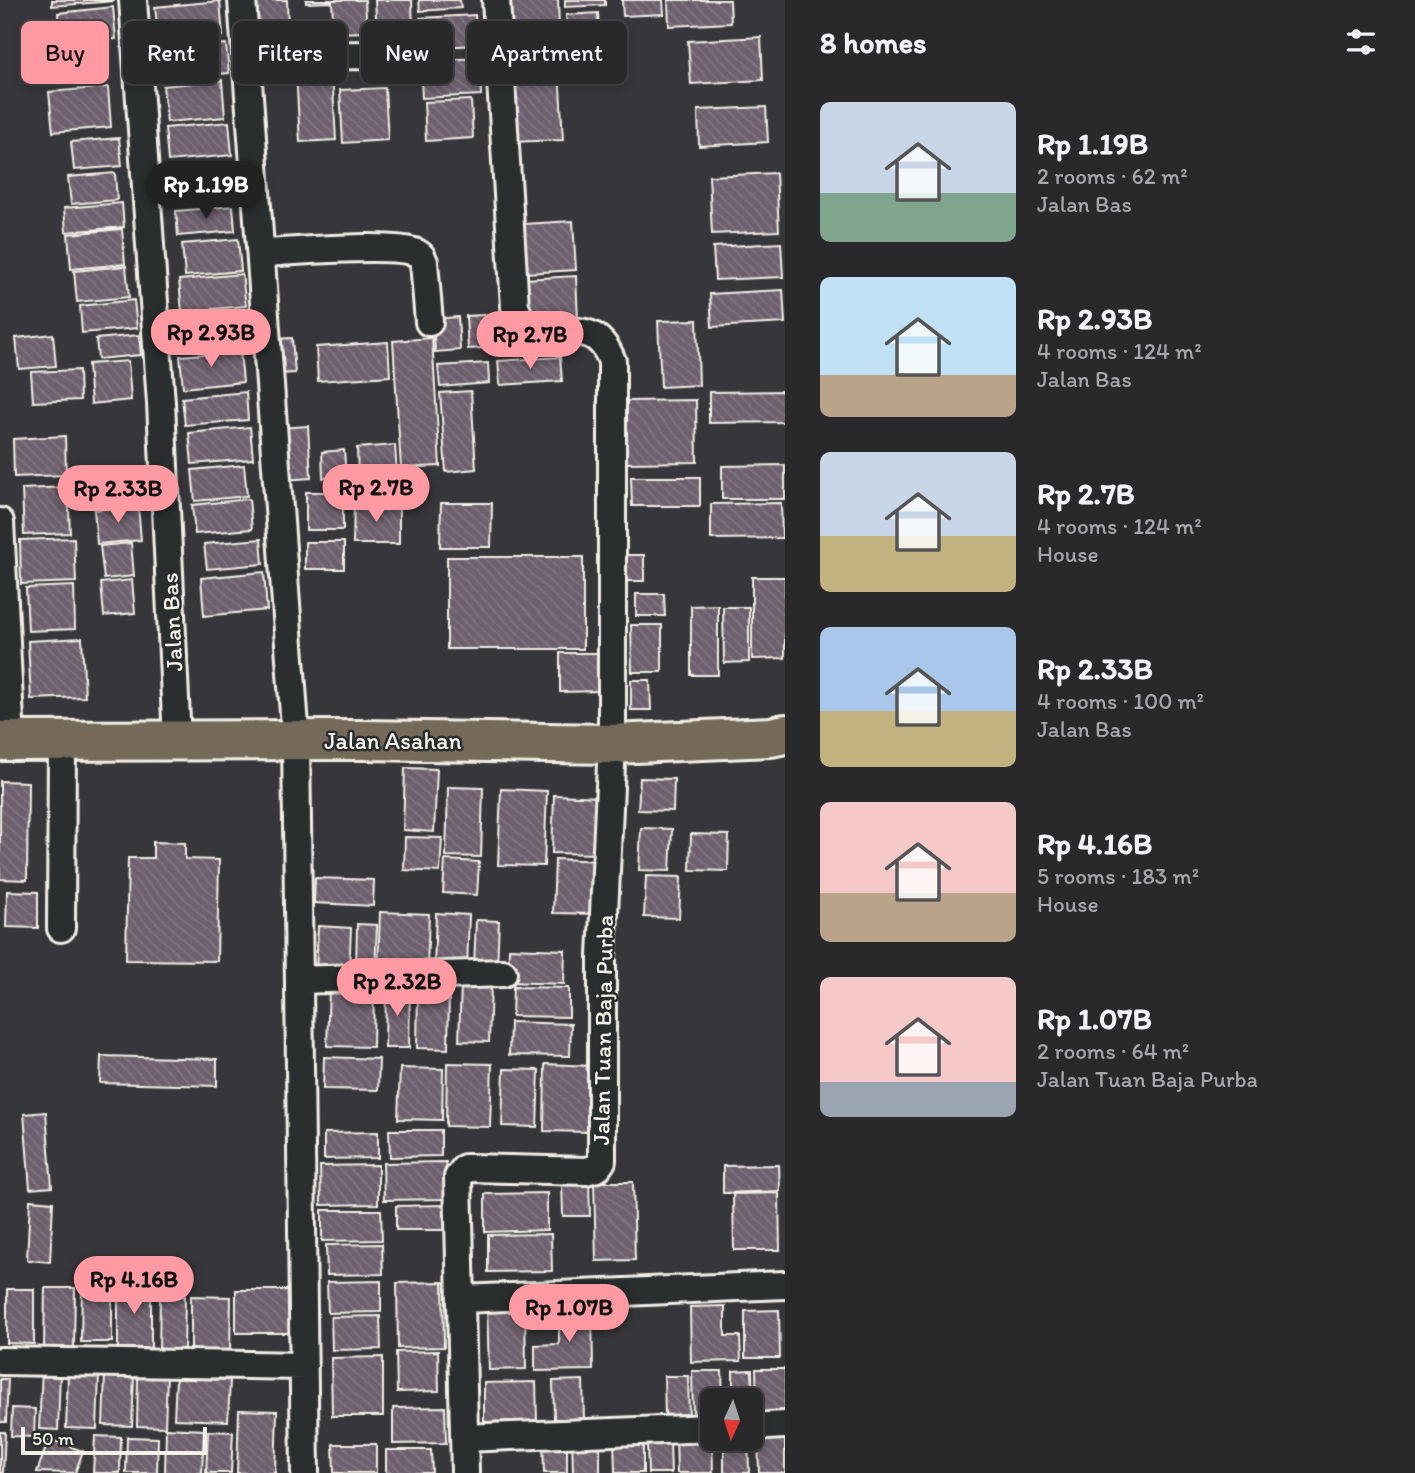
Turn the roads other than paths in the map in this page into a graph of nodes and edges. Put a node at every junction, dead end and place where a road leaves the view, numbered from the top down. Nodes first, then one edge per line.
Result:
1 (133, 0) edge
2 (242, 0) edge
3 (496, 0) edge
4 (244, 21) edge
5 (249, 84) edge
6 (261, 253) junction
7 (429, 322) dead end
8 (0, 522) edge
9 (3, 653) edge
10 (785, 734) edge
11 (5, 741) edge
12 (177, 741) junction
13 (296, 741) junction
14 (62, 742) junction
15 (612, 744) junction
16 (61, 928) dead end
17 (503, 973) dead end
18 (299, 980) junction
19 (785, 1286) edge
20 (463, 1299) junction
21 (0, 1361) edge
22 (304, 1366) junction
23 (785, 1425) edge
24 (763, 1426) edge
25 (700, 1428) edge
26 (465, 1438) junction
27 (305, 1473) edge
28 (465, 1473) edge

1 - 12 street, Jalan Bas
2 - 4 street
3 - 15 street
5 - 6 street
6 - 7 street
6 - 13 street
8 - 9 street
9 - 11 street
10 - 15 main road, Jalan Asahan
11 - 14 main road, Jalan Asahan
12 - 13 main road, Jalan Asahan
12 - 14 main road, Jalan Asahan
13 - 15 main road, Jalan Asahan
13 - 18 street
14 - 16 street
15 - 20 street, Jalan Tuan Baja Purba
17 - 18 street
18 - 22 street
19 - 20 street
20 - 26 street, Jalan Tuan Baja Purba
21 - 22 street
22 - 27 street
23 - 24 street
25 - 26 street
26 - 28 street, Jalan Tuan Baja Purba

